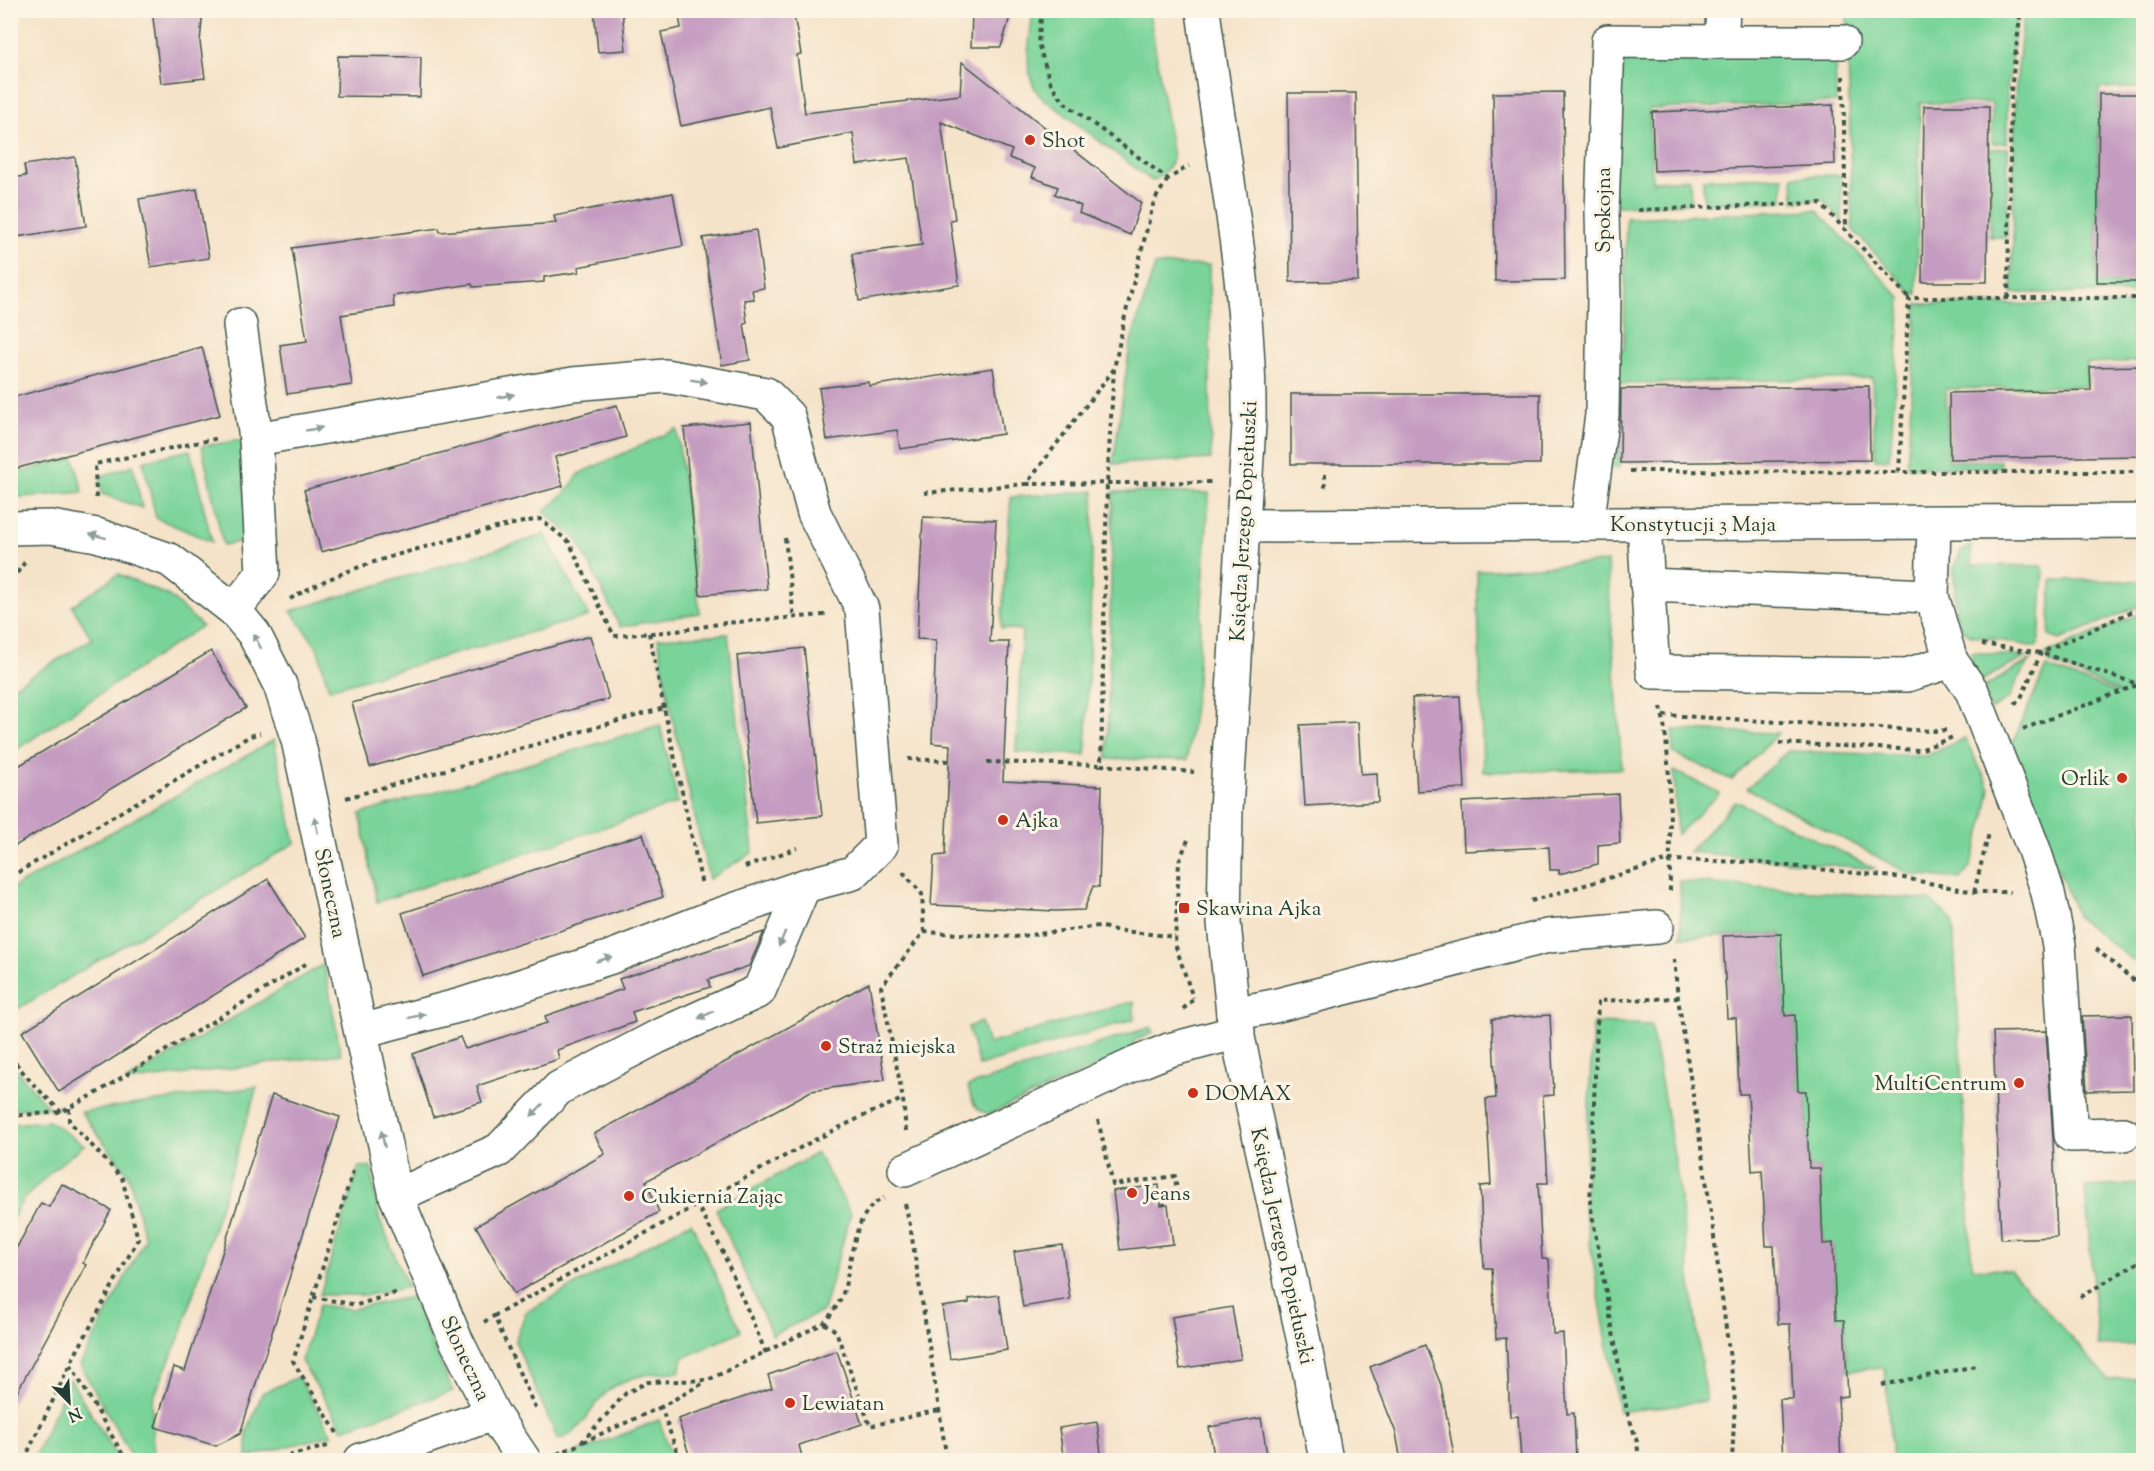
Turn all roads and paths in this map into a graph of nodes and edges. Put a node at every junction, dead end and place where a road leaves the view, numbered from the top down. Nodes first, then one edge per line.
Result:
1 (1042, 10) edge
2 (1203, 10) edge
3 (1723, 10) edge
4 (2021, 10) edge
5 (1721, 42) junction
6 (1842, 42) joint
7 (1191, 165) dead end
8 (1168, 179) junction
9 (1629, 211) dead end
10 (1846, 231) junction
11 (1909, 298) junction
12 (2008, 298) junction
13 (2144, 298) edge
14 (240, 325) dead end
15 (1114, 369) junction
16 (256, 435) junction
17 (1626, 471) dead end
18 (1899, 472) junction
19 (2144, 472) edge
20 (1220, 482) dead end
21 (1026, 484) junction
22 (1107, 484) junction
23 (924, 493) dead end
24 (97, 509) dead end
25 (2144, 521) edge
26 (1934, 523) junction
27 (1587, 524) junction
28 (1644, 524) junction
29 (1244, 526) junction
30 (10, 528) edge
31 (26, 561) dead end
32 (10, 578) edge
33 (1647, 585) junction
34 (1932, 596) junction
35 (286, 601) dead end
36 (2144, 606) edge
37 (234, 610) junction
38 (825, 626) dead end
39 (650, 633) junction
40 (1948, 649) junction
41 (2042, 653) junction
42 (1653, 672) junction
43 (2142, 685) edge
44 (663, 708) junction
45 (2009, 710) dead end
46 (1663, 715) junction
47 (1952, 730) dead end
48 (261, 733) dead end
49 (1962, 733) dead end
50 (1779, 743) dead end
51 (987, 762) dead end
52 (1101, 765) junction
53 (2002, 766) junction
54 (1197, 772) dead end
55 (343, 787) dead end
56 (345, 798) junction
57 (347, 808) dead end
58 (1190, 830) dead end
59 (881, 845) junction
60 (802, 847) dead end
61 (1669, 860) junction
62 (740, 870) dead end
63 (10, 877) edge
64 (804, 886) junction
65 (2048, 893) junction
66 (705, 896) dead end
67 (1667, 928) junction
68 (924, 932) junction
69 (1175, 937) junction
70 (310, 962) dead end
71 (1193, 998) dead end
72 (1678, 998) junction
73 (1235, 1023) junction
74 (360, 1031) junction
75 (10, 1056) edge
76 (903, 1099) junction
77 (69, 1108) junction
78 (61, 1112) junction
79 (1096, 1113) dead end
80 (10, 1116) edge
81 (906, 1132) dead end
82 (2124, 1134) dead end
83 (356, 1162) dead end
84 (903, 1180) junction
85 (1126, 1183) junction
86 (1127, 1189) dead end
87 (396, 1196) junction
88 (697, 1205) junction
89 (1164, 1206) dead end
90 (2144, 1259) edge
91 (399, 1292) dead end
92 (313, 1297) junction
93 (2080, 1297) dead end
94 (494, 1316) dead end
95 (824, 1323) junction
96 (766, 1353) junction
97 (70, 1364) junction
98 (1976, 1366) dead end
99 (708, 1380) junction
100 (1882, 1385) dead end
101 (661, 1407) junction
102 (939, 1410) junction
103 (493, 1414) junction
104 (580, 1443) junction
105 (352, 1451) edge
106 (537, 1459) edge
107 (24, 1461) edge
108 (126, 1461) edge
109 (680, 1461) edge
110 (946, 1461) edge
111 (1326, 1461) edge
112 (1639, 1461) edge
113 (1732, 1461) edge

1 - 8 path
2 - 29 street, Księdza Jerzego Popiełuszki
3 - 5 street
4 - 12 path
5 - 6 street
5 - 27 street, Spokojna
6 - 10 path
7 - 8 path
8 - 15 path
9 - 10 path
10 - 11 path
11 - 12 path
11 - 18 path
12 - 13 path
14 - 16 street
15 - 21 path
15 - 22 path
16 - 24 path
16 - 37 street
16 -> 59 street
17 - 18 path
18 - 19 path
20 - 22 path
21 - 22 path
21 - 23 path
22 - 52 path
25 - 26 street, Konstytucji 3 Maja
26 - 28 street, Konstytucji 3 Maja
26 - 34 street
27 - 28 street, Konstytucji 3 Maja
27 - 29 street, Konstytucji 3 Maja
28 - 33 street
29 - 73 street, Księdza Jerzego Popiełuszki
37 -> 30 street, Słoneczna
31 - 32 path
33 - 34 street
33 - 42 street
34 - 40 street
35 - 39 path
36 - 41 path
74 -> 37 street, Słoneczna
38 - 39 path
39 - 44 path
40 - 41 path
40 - 42 street
40 - 53 street
41 - 43 path
41 - 45 path
42 - 46 path
43 - 53 path
44 - 56 path
44 - 66 path
46 - 47 path
46 - 61 path
48 - 63 path
49 - 50 path
51 - 52 path
52 - 54 path
53 - 65 street
55 - 56 path
56 - 57 path
58 - 69 path
59 - 64 street
59 - 68 path
60 - 62 path
61 - 65 path
61 - 67 path
74 -> 64 street
64 -> 87 street
65 - 82 street
67 - 72 path
67 - 73 street
68 - 69 path
68 - 76 path
69 - 71 path
70 - 77 path
72 - 112 path
72 - 113 path
73 - 84 street
73 - 111 street, Księdza Jerzego Popiełuszki
87 -> 74 street, Słoneczna
75 - 78 path
76 - 81 path
76 - 88 path
77 - 78 path
77 - 97 path
78 - 80 path
79 - 85 path
83 - 92 path
84 - 95 path
84 - 102 path
85 - 86 path
85 - 89 path
87 - 103 street, Słoneczna
88 - 94 path
88 - 96 path
90 - 93 path
91 - 92 path
92 - 105 path
95 - 96 path
95 - 102 path
96 - 99 path
97 - 107 path
97 - 108 path
98 - 100 path
99 - 101 path
99 - 104 path
101 - 104 path
101 - 109 path
102 - 110 path
103 - 105 street
103 - 106 street, Słoneczna
104 - 106 path

